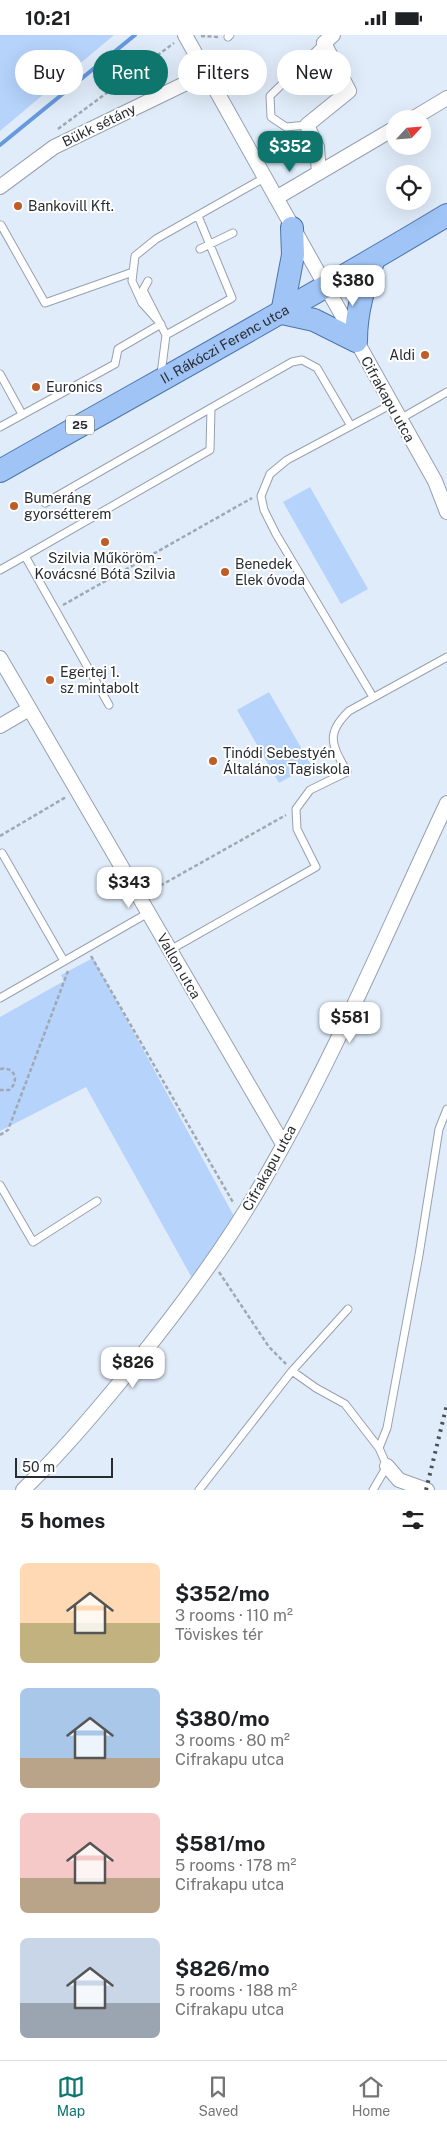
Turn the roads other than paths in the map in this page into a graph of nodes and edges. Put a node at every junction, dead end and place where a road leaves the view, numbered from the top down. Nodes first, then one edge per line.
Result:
1 (185, 36) edge
2 (328, 39) edge
3 (193, 50) edge
4 (178, 86) edge
5 (217, 95) edge
6 (447, 98) edge
7 (427, 110) edge
8 (307, 125) junction
9 (386, 133) edge
10 (319, 173) junction
11 (264, 178) junction
12 (0, 187) edge
13 (276, 198) junction
14 (447, 215) edge
15 (198, 216) junction
16 (1, 225) dead end
17 (292, 228) junction
18 (232, 233) dead end
19 (210, 244) junction
20 (200, 249) dead end
21 (374, 259) junction
22 (133, 272) junction
23 (148, 281) dead end
24 (326, 287) junction
25 (282, 313) junction
26 (161, 324) junction
27 (166, 335) junction
28 (356, 341) junction
29 (0, 374) edge
30 (160, 379) junction
31 (447, 392) edge
32 (392, 404) junction
33 (211, 408) junction
34 (22, 414) junction
35 (400, 419) junction
36 (351, 426) junction
37 (0, 427) edge
38 (0, 471) edge
39 (45, 503) dead end
40 (447, 511) edge
41 (25, 557) junction
42 (0, 571) edge
43 (447, 657) edge
44 (0, 658) edge
45 (373, 697) junction
46 (109, 705) dead end
47 (30, 709) junction
48 (0, 726) edge
49 (447, 803) edge
50 (2, 853) dead end
51 (148, 913) junction
52 (170, 950) junction
53 (64, 961) junction
54 (0, 998) edge
55 (447, 1109) edge
56 (283, 1144) junction
57 (0, 1185) edge
58 (97, 1201) dead end
59 (348, 1309) dead end
60 (292, 1371) junction
61 (379, 1448) junction
62 (386, 1466) junction
63 (30, 1488) edge
64 (198, 1490) edge
65 (373, 1490) edge
66 (427, 1490) edge

1 - 3 street, Cifrakapu utca
2 - 8 street
2 - 8 lane
4 - 12 street, Bükk sétány
5 - 11 street, Cifrakapu utca
6 - 7 street
8 - 10 street
9 - 10 street
10 - 13 street
11 - 13 street, Cifrakapu utca
11 - 15 lane
13 - 17 street, Cifrakapu utca
14 - 21 main road, II. Rákóczi Ferenc utca / 25
15 - 19 lane
15 - 22 lane
16 - 22 lane
17 - 24 street, Cifrakapu utca
17 - 25 main road
18 - 19 lane
19 - 20 lane
19 - 27 lane
21 - 24 main road, II. Rákóczi Ferenc utca / 25
21 - 28 main road
22 - 26 lane
23 - 26 lane
24 - 25 main road, II. Rákóczi Ferenc utca / 25
24 - 28 street, Cifrakapu utca
25 - 28 main road
25 - 30 main road, II. Rákóczi Ferenc utca / 25
26 - 27 lane
26 - 34 lane
27 - 30 lane
28 - 32 street, Cifrakapu utca
29 - 34 lane
30 - 38 main road, II. Rákóczi Ferenc utca / 25
31 - 35 lane
32 - 35 street, Cifrakapu utca
32 - 36 lane
33 - 36 lane
33 - 39 lane
33 - 41 lane
34 - 37 lane
35 - 40 street, Cifrakapu utca
36 - 45 lane
41 - 42 lane
41 - 46 lane
43 - 45 lane
44 - 47 street, Vallon utca
45 - 52 lane
47 - 48 street
47 - 51 street, Vallon utca
49 - 56 street, Cifrakapu utca
50 - 53 lane
51 - 52 street, Vallon utca
51 - 53 lane
52 - 56 street, Vallon utca
53 - 54 lane
55 - 61 lane
56 - 63 street, Cifrakapu utca
57 - 58 lane
59 - 60 lane
60 - 61 lane
60 - 64 lane
61 - 62 lane
62 - 65 lane
62 - 66 street

